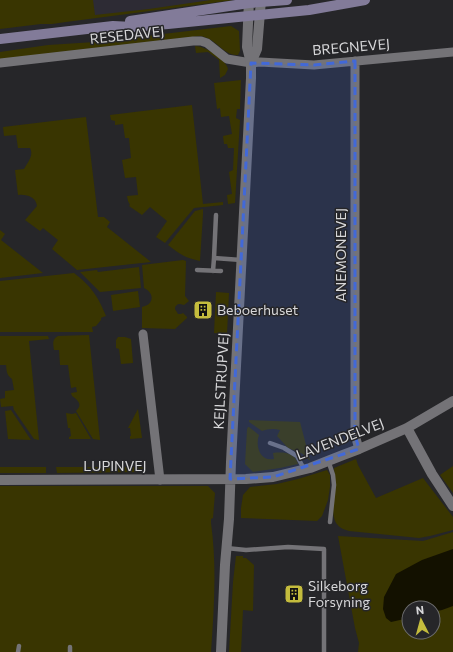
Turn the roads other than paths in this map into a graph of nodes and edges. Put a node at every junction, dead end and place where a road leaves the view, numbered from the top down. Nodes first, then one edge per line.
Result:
1 (287, 0) edge
2 (365, 0) edge
3 (261, 1) edge
4 (249, 2) edge
5 (260, 15) junction
6 (248, 16) junction
7 (113, 26) junction
8 (0, 39) edge
9 (453, 52) edge
10 (354, 61) junction
11 (251, 63) junction
12 (0, 64) edge
13 (216, 215) dead end
14 (214, 258) junction
15 (241, 260) junction
16 (196, 270) dead end
17 (213, 270) junction
18 (221, 271) dead end
19 (143, 334) dead end
20 (453, 401) edge
21 (407, 428) junction
22 (270, 443) dead end
23 (359, 449) junction
24 (328, 460) junction
25 (304, 469) junction
26 (230, 479) junction
27 (0, 480) edge
28 (160, 480) junction
29 (453, 506) edge
30 (330, 522) dead end
31 (226, 548) junction
32 (19, 646) dead end
33 (18, 652) edge
34 (221, 652) edge
35 (324, 652) edge

1 - 3 main road
2 - 5 main road
3 - 4 main road
3 - 5 street, KEJLSTRUPVEJ
4 - 6 street, KEJLSTRUPVEJ
4 - 7 main road
5 - 6 main road
5 - 11 street, KEJLSTRUPVEJ
6 - 7 main road
6 - 11 street, KEJLSTRUPVEJ
7 - 8 main road
9 - 10 street, BREGNEVEJ
10 - 11 street, BREGNEVEJ
10 - 23 street, ANEMONEVEJ
11 - 12 street, RESEDAVEJ
11 - 15 street, KEJLSTRUPVEJ
13 - 14 lane
14 - 15 lane
14 - 17 lane
15 - 26 street, KEJLSTRUPVEJ
16 - 17 lane
17 - 18 lane
19 - 28 street
20 - 21 street, LAVENDELVEJ
21 - 23 street, LAVENDELVEJ
21 - 29 street
22 - 25 lane
23 - 24 street, LAVENDELVEJ
24 - 25 street, LAVENDELVEJ
24 - 30 lane
25 - 26 street, LAVENDELVEJ
26 - 28 street, LUPINVEJ
26 - 31 street, KEJLSTRUPVEJ
27 - 28 street, LUPINVEJ
31 - 34 street, KEJLSTRUPVEJ
31 - 35 lane
32 - 33 lane

